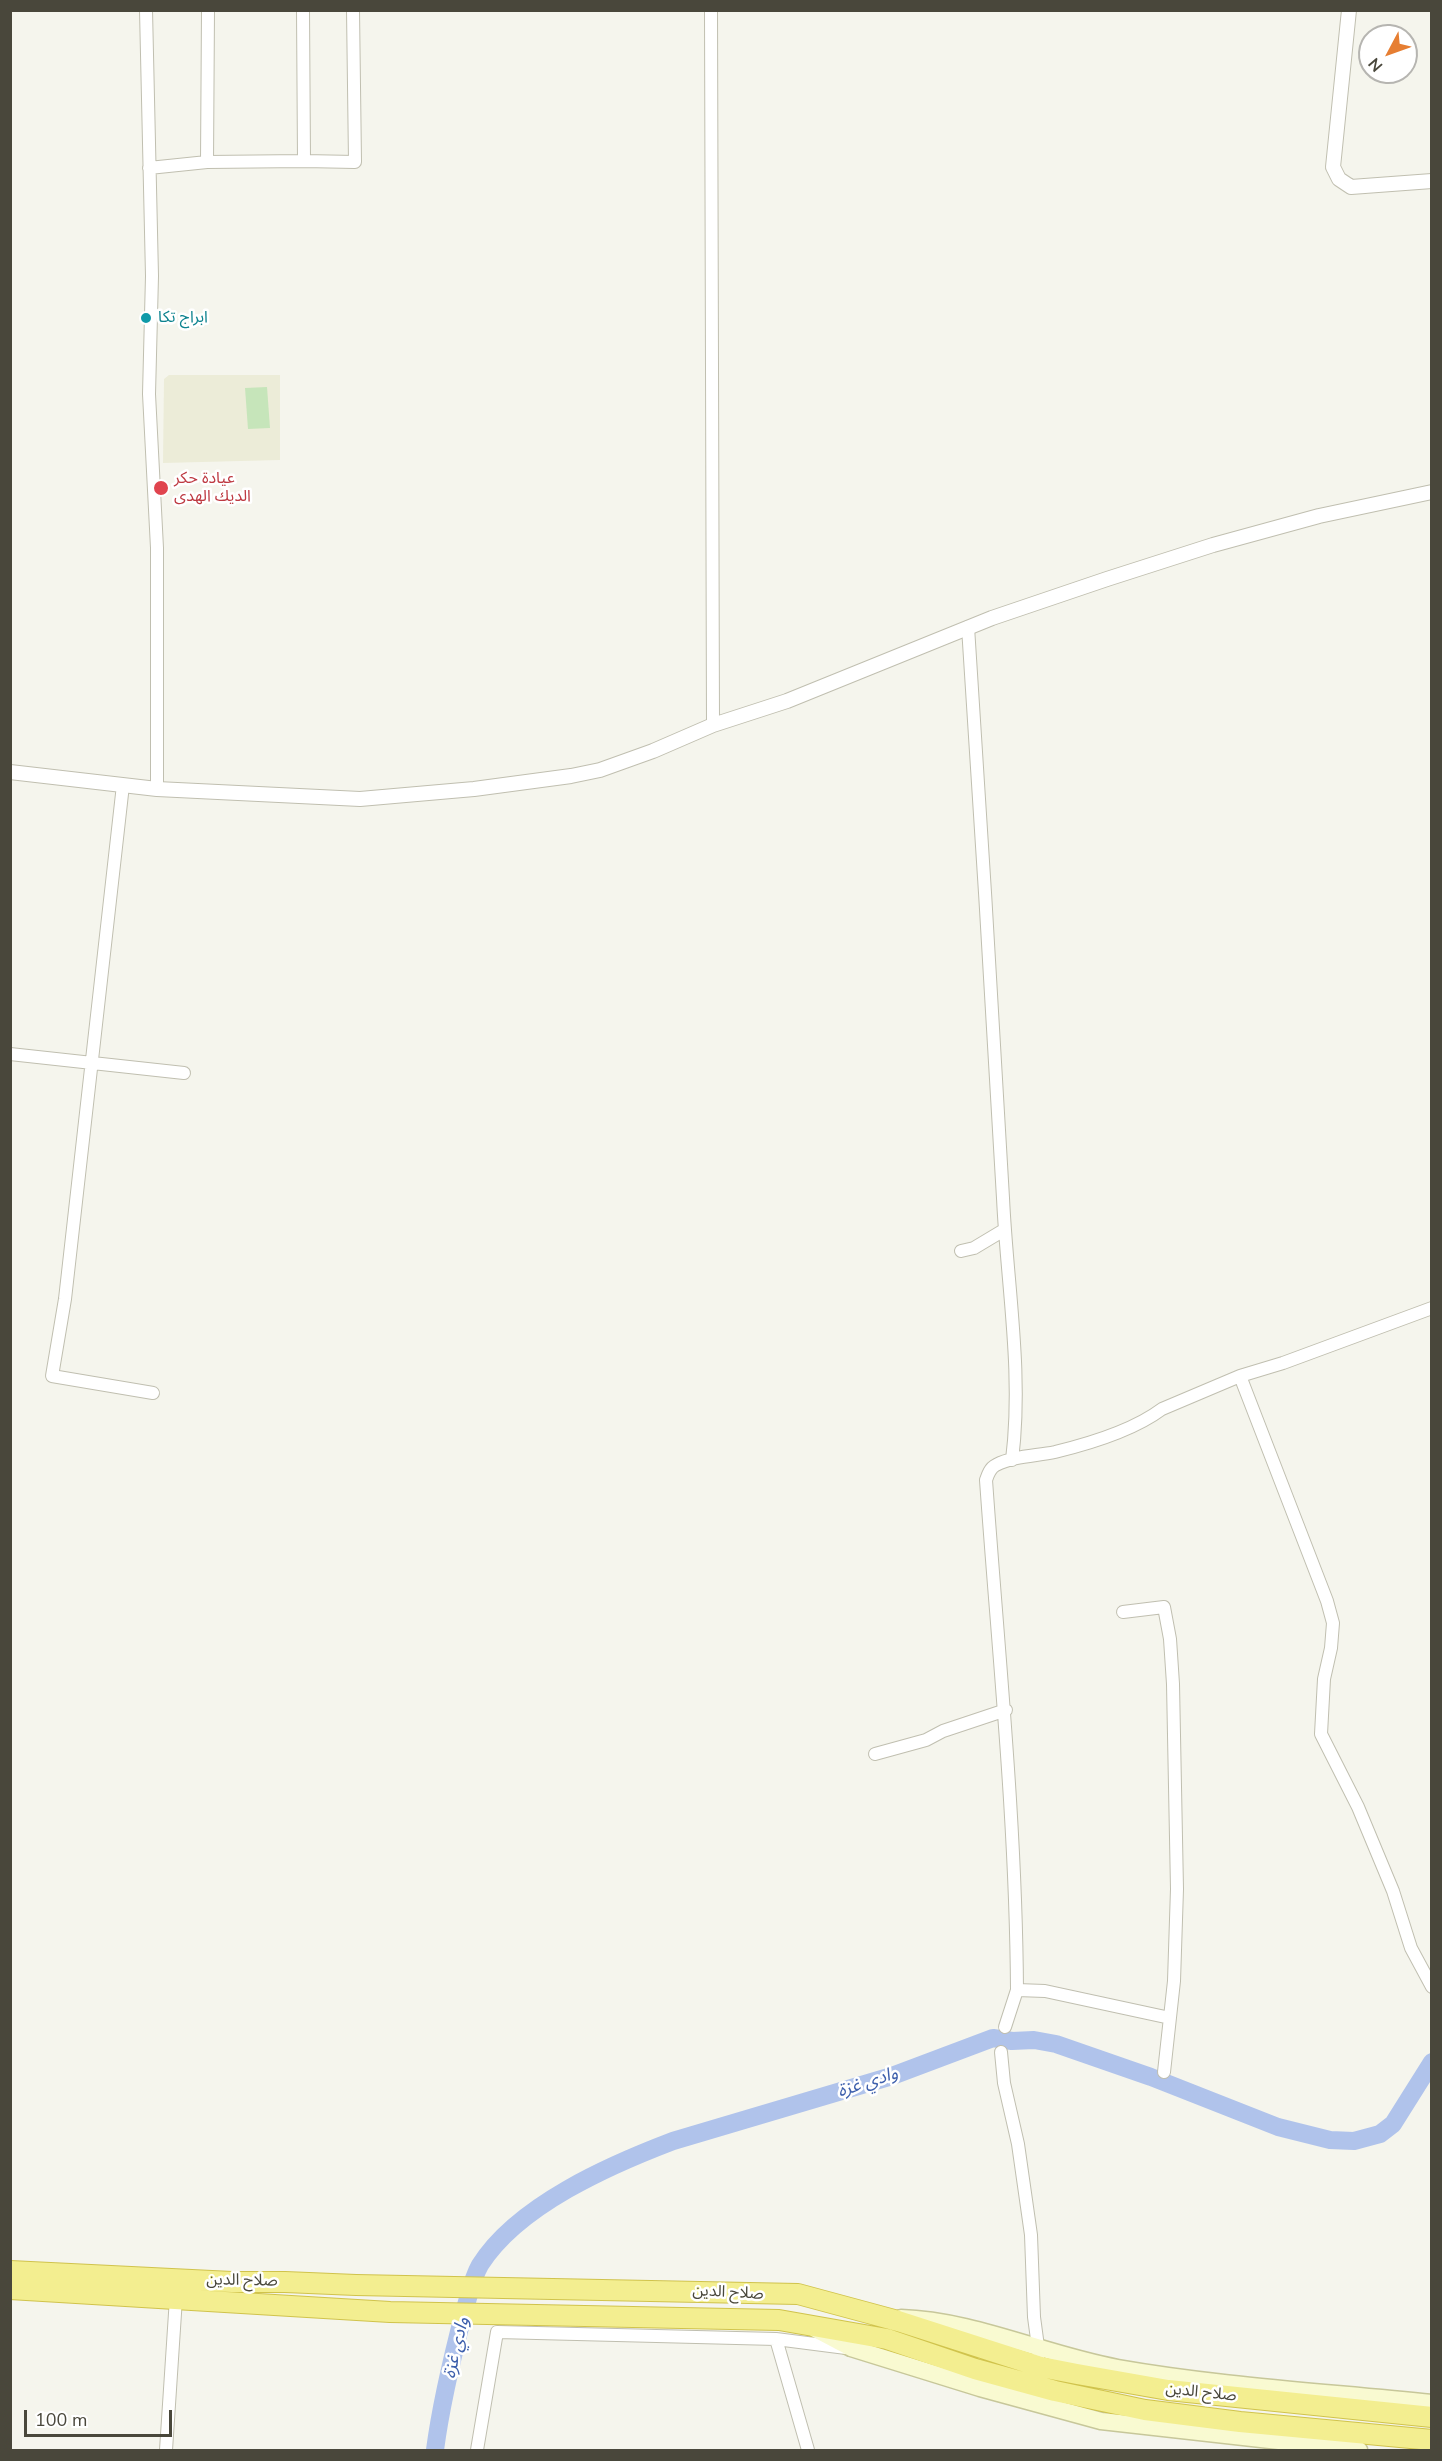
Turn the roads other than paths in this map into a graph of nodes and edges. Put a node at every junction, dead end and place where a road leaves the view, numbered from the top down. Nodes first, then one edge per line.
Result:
1 (146, 10) edge
2 (208, 10) edge
3 (303, 10) edge
4 (353, 10) edge
5 (711, 10) edge
6 (1349, 10) edge
7 (304, 161) junction
8 (207, 162) junction
9 (149, 168) junction
10 (1431, 181) edge
11 (1431, 492) edge
12 (968, 627) junction
13 (712, 726) junction
14 (10, 772) edge
15 (123, 785) junction
16 (157, 789) junction
17 (10, 1054) edge
18 (92, 1062) junction
19 (184, 1073) dead end
20 (1004, 1230) junction
21 (961, 1251) dead end
22 (1431, 1308) edge
23 (1240, 1376) junction
24 (153, 1393) dead end
25 (1012, 1460) junction
26 (1123, 1612) dead end
27 (1006, 1710) junction
28 (875, 1754) dead end
29 (1431, 1987) edge
30 (1017, 1990) junction
31 (1170, 2018) junction
32 (1005, 2026) dead end
33 (1001, 2052) dead end
34 (1164, 2072) dead end
35 (10, 2271) edge
36 (10, 2289) edge
37 (176, 2298) junction
38 (809, 2325) junction
39 (776, 2339) junction
40 (851, 2348) junction
41 (1040, 2358) junction
42 (1431, 2403) edge
43 (1431, 2417) edge
44 (1431, 2440) edge
45 (166, 2451) edge
46 (477, 2451) edge
47 (808, 2451) edge
48 (1359, 2451) edge

1 - 9 street
2 - 8 street
3 - 7 street
4 - 7 street
5 - 13 street
6 - 10 street
7 - 8 street
8 - 9 street
9 - 16 street
11 - 12 street
12 - 13 street
12 - 20 street
13 - 16 street
14 - 15 street
15 - 16 street
15 - 18 street
17 - 18 street
18 - 19 street
18 - 24 street
20 - 21 street
20 - 25 street
22 - 23 street
23 - 25 street
23 - 29 street
25 - 27 street
26 - 31 street
27 - 28 street
27 - 30 street
30 - 31 street
30 - 32 street
31 - 34 street
33 - 41 street
35 - 41 highway, صلاح الدين
36 - 37 highway, صلاح الدين
37 - 38 highway, صلاح الدين
37 - 45 street
38 - 40 main road
38 - 44 highway, صلاح الدين
39 - 40 street
39 - 46 street
39 - 47 street
40 - 48 main road
41 - 42 main road
41 - 43 highway, صلاح الدين

